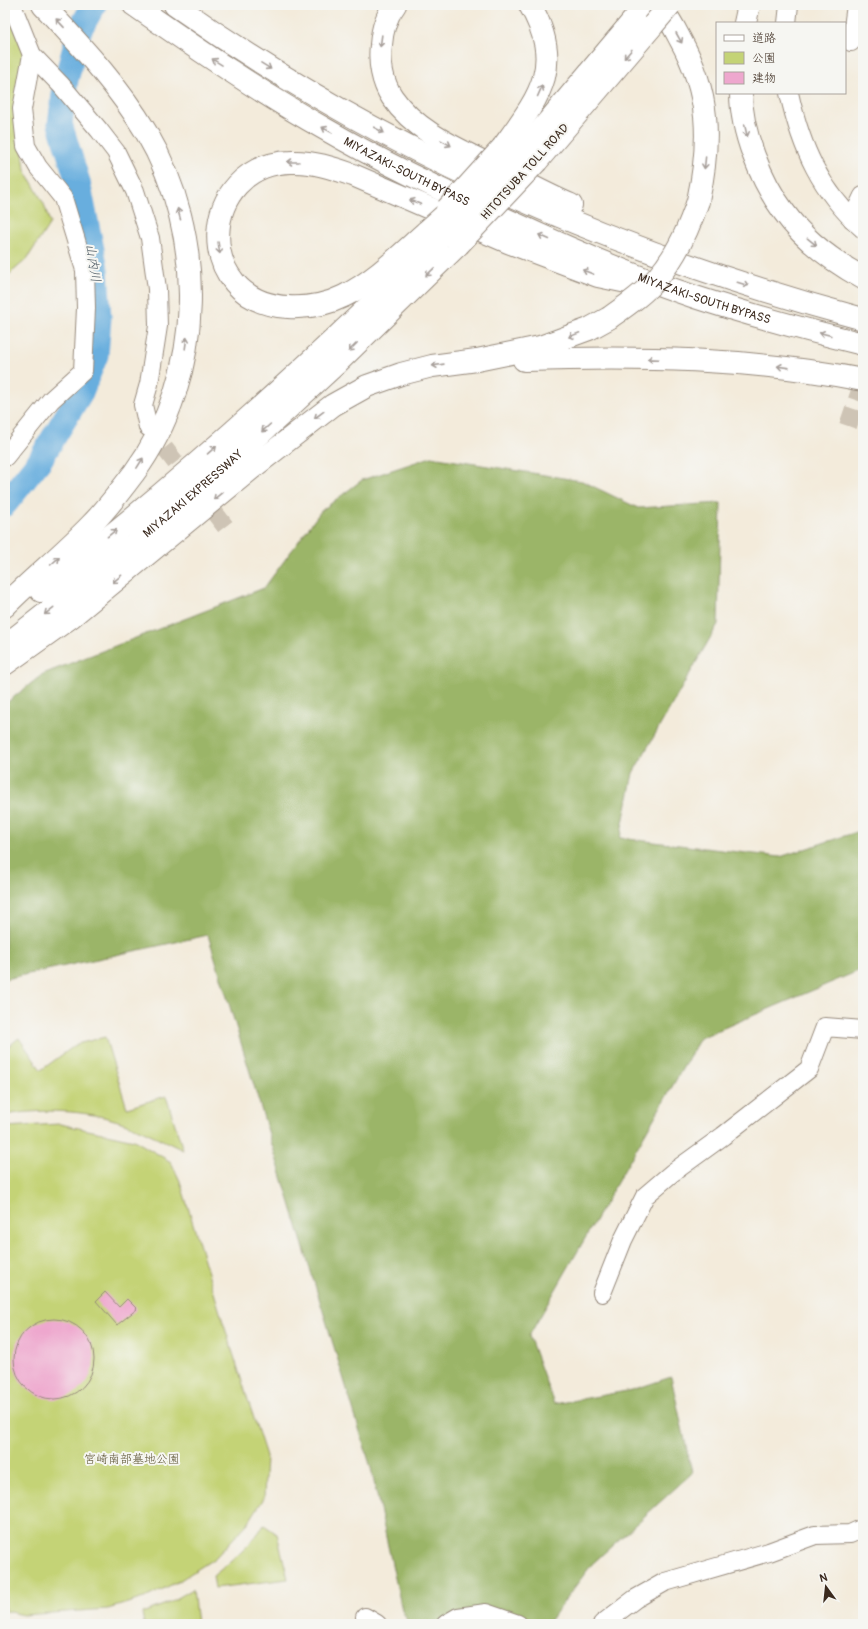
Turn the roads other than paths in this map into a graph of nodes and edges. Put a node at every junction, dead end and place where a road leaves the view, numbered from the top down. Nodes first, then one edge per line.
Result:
1 (12, 5) edge
2 (43, 5) edge
3 (134, 5) edge
4 (176, 5) edge
5 (395, 5) edge
6 (530, 5) edge
7 (670, 5) edge
8 (750, 5) edge
9 (789, 5) edge
10 (856, 5) edge
11 (649, 11) edge
12 (745, 22) edge
13 (788, 22) edge
14 (853, 43) edge
15 (32, 55) junction
16 (740, 94) edge
17 (790, 94) edge
18 (518, 153) junction
19 (863, 196) edge
20 (857, 224) edge
21 (441, 238) junction
22 (715, 275) junction
23 (863, 278) edge
24 (694, 297) junction
25 (863, 319) edge
26 (365, 323) junction
27 (863, 344) edge
28 (322, 351) junction
29 (477, 360) junction
30 (863, 380) edge
31 (148, 426) tunnel mouth
32 (5, 457) edge
33 (5, 606) edge
34 (5, 618) edge
35 (5, 646) edge
36 (5, 664) edge
37 (863, 1030) edge
38 (602, 1293) dead end
39 (863, 1528) edge
40 (446, 1624) edge
41 (518, 1624) edge
42 (602, 1624) edge

1 - 15 street
33 -> 2 main road
24 -> 3 main road, MIYAZAKI-SOUTH BYPASS
4 -> 22 main road, MIYAZAKI-SOUTH BYPASS
5 -> 22 main road
18 -> 6 main road
7 - 11 main road, HITOTSUBA TOLL ROAD, bridge
8 - 12 main road
9 - 13 street
10 - 14 street
11 - 18 main road, HITOTSUBA TOLL ROAD
11 -> 29 main road, bridge
15 - 31 street
15 - 32 street
16 -> 23 main road
17 - 20 street
18 - 21 main road, bridge
19 - 20 street
24 -> 21 main road
21 - 26 main road
21 - 28 main road
22 -> 25 main road, MIYAZAKI-SOUTH BYPASS
27 -> 24 main road, MIYAZAKI-SOUTH BYPASS
26 - 28 main road, MIYAZAKI EXPRESSWAY
26 -> 35 main road, MIYAZAKI EXPRESSWAY
34 -> 28 main road, MIYAZAKI EXPRESSWAY
30 -> 29 main road
29 -> 36 main road
37 - 38 street
39 - 42 street
40 - 41 street

